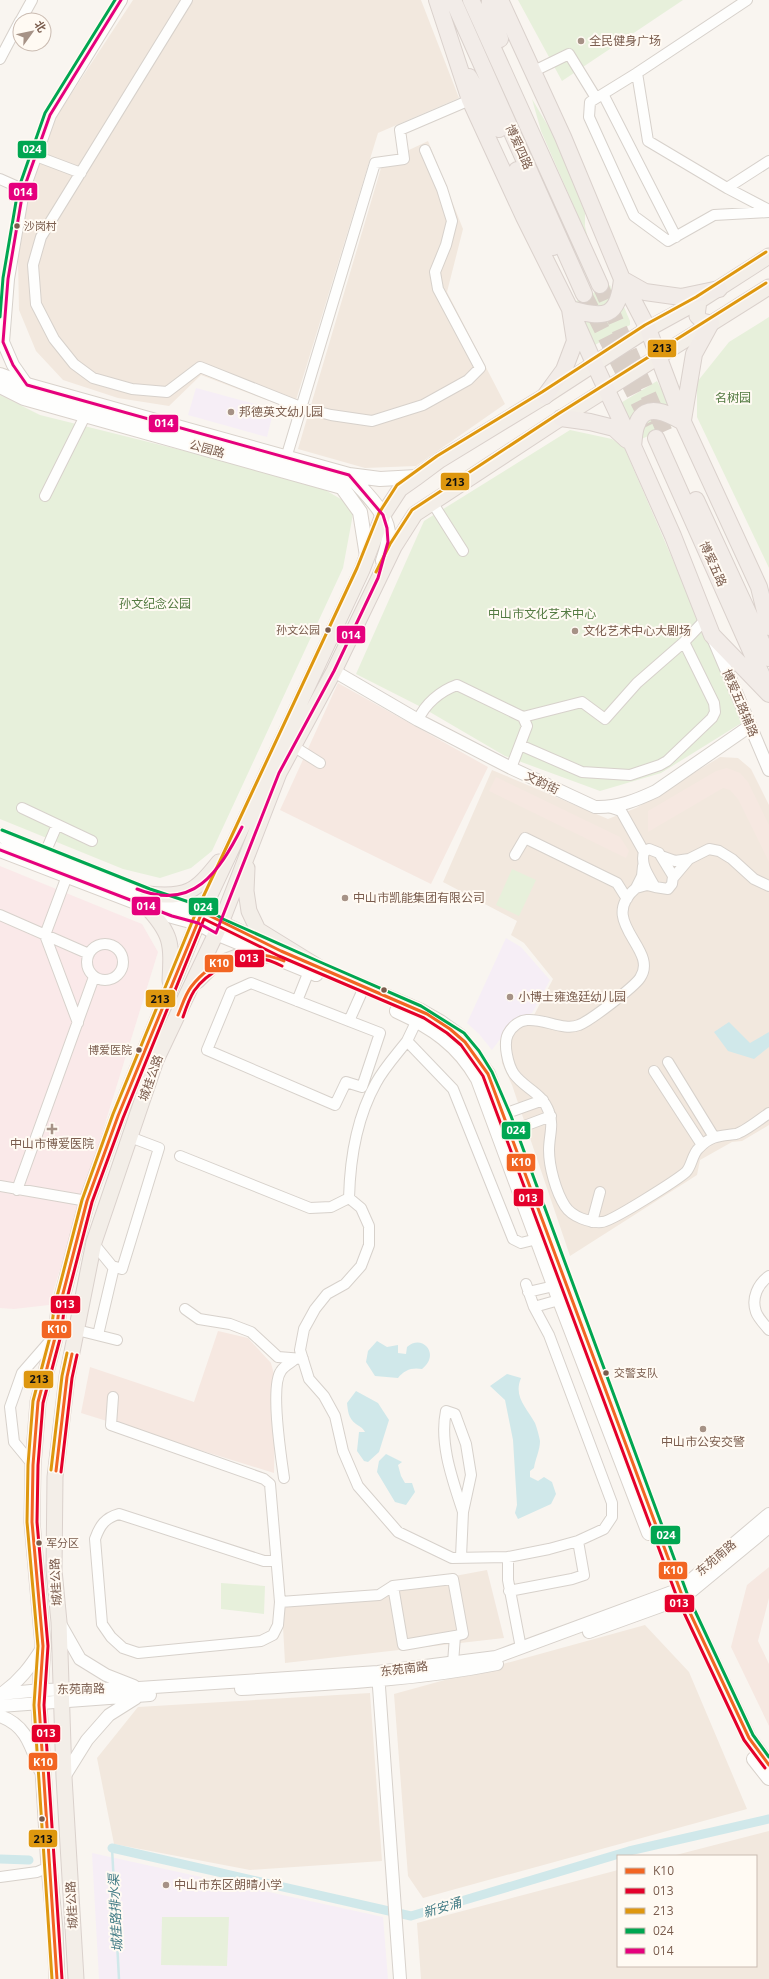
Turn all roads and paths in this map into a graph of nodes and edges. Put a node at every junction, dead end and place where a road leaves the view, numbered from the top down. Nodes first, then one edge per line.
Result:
1 (32, 0) edge
2 (113, 0) edge
3 (121, 0) edge
4 (187, 0) edge
5 (471, 0) edge
6 (490, 0) edge
7 (500, 0) edge
8 (748, 0) edge
9 (443, 2) edge
10 (25, 12) edge
11 (12, 36) edge
12 (0, 59) edge
13 (532, 72) junction
14 (637, 73) junction
15 (509, 82) junction
16 (599, 96) junction
17 (470, 100) junction
18 (425, 150) dead end
19 (32, 154) junction
20 (769, 161) edge
21 (81, 173) junction
22 (0, 179) edge
23 (18, 187) junction
24 (727, 188) junction
25 (769, 211) edge
26 (676, 237) junction
27 (769, 256) edge
28 (622, 279) junction
29 (600, 285) tunnel mouth
30 (769, 287) edge
31 (719, 289) junction
32 (0, 294) edge
33 (584, 294) tunnel mouth
34 (699, 301) junction
35 (570, 309) junction
36 (711, 323) junction
37 (648, 329) junction
38 (8, 355) junction
39 (659, 357) junction
40 (594, 363) junction
41 (0, 375) edge
42 (27, 385) junction
43 (0, 386) edge
44 (606, 390) junction
45 (545, 396) junction
46 (301, 407) junction
47 (88, 409) junction
48 (561, 418) junction
49 (682, 422) junction
50 (633, 446) junction
51 (286, 458) junction
52 (350, 475) junction
53 (417, 477) junction
54 (45, 496) dead end
55 (432, 502) junction
56 (383, 515) junction
57 (463, 551) dead end
58 (367, 556) junction
59 (378, 578) junction
60 (759, 587) junction
61 (769, 605) edge
62 (706, 619) junction
63 (769, 627) edge
64 (712, 635) junction
65 (684, 642) junction
66 (769, 658) edge
67 (334, 672) junction
68 (769, 692) edge
69 (523, 718) junction
70 (418, 720) junction
71 (750, 726) junction
72 (520, 745) junction
73 (293, 746) junction
74 (320, 763) dead end
75 (511, 768) junction
76 (769, 770) edge
77 (631, 801) junction
78 (609, 807) junction
79 (22, 808) dead end
80 (57, 825) junction
81 (0, 835) edge
82 (92, 841) dead end
83 (233, 846) junction
84 (0, 850) edge
85 (646, 851) junction
86 (45, 853) junction
87 (247, 854) junction
88 (515, 855) dead end
89 (661, 856) junction
90 (689, 859) junction
91 (643, 866) junction
92 (67, 876) junction
93 (673, 878) junction
94 (769, 886) edge
95 (655, 887) junction
96 (636, 888) junction
97 (626, 898) junction
98 (147, 900) junction
99 (0, 915) edge
100 (200, 918) junction
101 (219, 928) junction
102 (45, 935) junction
103 (89, 954) junction
104 (269, 955) junction
105 (313, 969) junction
106 (94, 977) junction
107 (191, 987) junction
108 (170, 991) junction
109 (361, 994) junction
110 (297, 1002) junction
111 (416, 1020) junction
112 (349, 1021) junction
113 (78, 1023) junction
114 (406, 1041) junction
115 (668, 1062) dead end
116 (654, 1071) dead end
117 (543, 1100) junction
118 (769, 1113) edge
119 (504, 1114) junction
120 (550, 1116) junction
121 (510, 1131) junction
122 (130, 1137) junction
123 (714, 1137) junction
124 (702, 1145) junction
125 (180, 1156) dead end
126 (0, 1186) edge
127 (17, 1190) junction
128 (600, 1192) dead end
129 (349, 1198) junction
130 (87, 1201) junction
131 (592, 1222) junction
132 (537, 1239) junction
133 (94, 1244) junction
134 (114, 1266) junction
135 (769, 1276) edge
136 (554, 1286) junction
137 (559, 1300) junction
138 (534, 1307) junction
139 (185, 1309) dead end
140 (77, 1330) junction
141 (769, 1330) edge
142 (56, 1334) junction
143 (98, 1336) junction
144 (117, 1340) dead end
145 (299, 1359) junction
146 (113, 1397) dead end
147 (32, 1465) junction
148 (284, 1478) dead end
149 (463, 1512) junction
150 (769, 1514) edge
151 (769, 1527) edge
152 (578, 1541) junction
153 (508, 1557) junction
154 (461, 1558) junction
155 (276, 1561) junction
156 (393, 1586) junction
157 (509, 1591) junction
158 (678, 1595) junction
159 (280, 1602) junction
160 (59, 1622) junction
161 (455, 1636) junction
162 (43, 1646) junction
163 (521, 1648) junction
164 (453, 1662) junction
165 (378, 1676) junction
166 (139, 1692) junction
167 (0, 1694) edge
168 (61, 1696) junction
169 (40, 1697) junction
170 (0, 1706) edge
171 (0, 1716) edge
172 (769, 1765) edge
173 (64, 1777) junction
174 (769, 1778) edge
175 (44, 1781) junction
176 (49, 1867) junction
177 (0, 1876) edge
178 (56, 1979) edge
179 (76, 1979) edge
180 (400, 1979) edge

1 - 10 street
2 - 19 street
3 - 19 street
4 - 21 street
5 - 15 highway, 博爱四路
6 - 15 highway
7 - 13 highway
8 - 14 street
9 - 17 highway
9 - 33 highway
11 - 12 street
13 - 16 street
13 - 28 highway
14 - 16 street
14 - 24 street
15 - 29 highway, 博爱四路
16 - 26 street
16 - 26 street
17 - 35 highway
17 - 46 street
18 - 46 street
19 - 21 street
19 - 23 street
19 - 38 street
20 - 24 street
21 - 46 street
22 - 23 street
23 - 32 street
24 - 25 street
25 - 26 street
27 - 31 main road, 城桂公路
28 - 31 highway
28 - 35 highway
28 - 37 highway
30 - 36 main road, 城桂公路
31 - 34 main road, 城桂公路
34 - 36 main road
34 - 37 main road, 城桂公路
35 - 40 highway
35 - 45 highway
36 - 39 main road, 城桂公路
36 - 49 highway
37 - 39 highway
37 - 40 main road, 城桂公路
38 - 41 street
38 - 42 street
39 - 44 main road, 城桂公路
39 - 49 highway
40 - 44 highway
40 - 45 main road, 城桂公路
41 - 42 main road, 公园路
42 - 47 main road, 公园路
43 - 47 main road, 公园路
44 - 48 main road, 城桂公路
44 - 50 highway
45 - 53 main road, 城桂公路
46 - 51 street
47 - 51 main road, 公园路
47 - 54 street
47 - 58 main road, 公园路
48 - 50 highway
48 - 55 main road, 城桂公路
49 - 50 highway
49 - 60 highway
50 - 62 highway
51 - 52 main road, 公园路
52 - 53 main road, 公园路
52 - 56 main road
53 - 56 main road, 城桂公路
55 - 57 street
55 - 59 main road, 城桂公路
56 - 58 main road, 城桂公路
56 - 59 main road
58 - 83 main road, 城桂公路
59 - 67 main road, 城桂公路
60 - 61 street
60 - 63 highway
62 - 64 highway
62 - 65 street
64 - 68 highway
64 - 71 street, 博爱五路辅路
65 - 69 street
65 - 72 street
66 - 68 highway, 博爱五路
67 - 70 street, 文韵街
67 - 73 main road, 城桂公路
69 - 70 street
69 - 72 street
70 - 75 street, 文韵街
71 - 76 street, 博爱五路辅路
71 - 77 street, 文韵街
72 - 75 street
73 - 74 street
73 - 87 main road, 城桂公路
75 - 78 street, 文韵街
77 - 78 street, 文韵街
77 - 85 street
78 - 85 street
79 - 80 street
80 - 82 street
80 - 86 street
81 - 86 main road
83 - 98 main road
83 - 100 main road, 城桂公路
84 - 92 main road
85 - 89 street
85 - 91 street
86 - 98 main road
87 - 101 main road, 城桂公路
87 - 105 main road
88 - 97 street
89 - 90 street
89 - 93 street
90 - 93 street
90 - 94 street
91 - 95 street
91 - 96 street
92 - 98 main road
92 - 102 street
93 - 95 street
95 - 96 street
96 - 97 street
97 - 117 street
98 - 100 main road
98 - 108 main road
99 - 102 street
100 - 101 main road
100 - 108 main road, 城桂公路
101 - 104 main road
101 - 105 main road
101 - 107 main road, 城桂公路
102 - 103 street
102 - 113 street
103 - 106 street
103 - 106 street
104 - 105 main road
104 - 107 main road
105 - 109 main road
105 - 110 street
105 - 119 main road
106 - 113 street
107 - 122 main road, 城桂公路
108 - 130 main road, 城桂公路
109 - 111 main road
109 - 112 street
110 - 112 street
110 - 112 street
111 - 114 street
111 - 132 main road
113 - 127 street
114 - 129 street
114 - 132 street
115 - 123 street
116 - 124 street
117 - 119 street
117 - 120 street
118 - 123 street
119 - 121 main road
120 - 121 street
120 - 131 street
121 - 158 main road
122 - 133 main road, 城桂公路
122 - 134 street
123 - 124 street
124 - 131 street
125 - 129 street
126 - 127 street
127 - 130 street
128 - 131 street
129 - 145 street
130 - 142 main road, 城桂公路
132 - 136 main road
133 - 134 street
133 - 140 main road, 城桂公路
134 - 143 street
135 - 141 street
136 - 137 main road
136 - 138 street
137 - 138 street
137 - 158 main road
138 - 152 street
139 - 145 street
140 - 142 street
140 - 143 street
140 - 160 main road, 城桂公路
142 - 147 main road, 城桂公路
142 - 147 street
143 - 144 street
145 - 148 street
145 - 154 street
146 - 155 street
147 - 162 main road, 城桂公路
149 - 149 street
149 - 154 street
150 - 158 street, 东苑南路
151 - 158 street, 东苑南路
152 - 153 street
152 - 157 street
153 - 154 street
153 - 157 street
155 - 159 street
155 - 159 street
156 - 159 street
156 - 161 street
156 - 161 street
157 - 163 street
158 - 163 street, 东苑南路
158 - 165 street, 东苑南路
158 - 172 main road
158 - 174 main road
160 - 166 street
160 - 168 main road, 城桂公路
161 - 164 street
162 - 167 street
162 - 169 main road, 城桂公路
163 - 164 street, 东苑南路
164 - 165 street, 东苑南路
165 - 166 street, 东苑南路
165 - 180 street
166 - 168 street, 东苑南路
166 - 173 street
167 - 169 street, 东苑南路
168 - 169 street, 东苑南路
168 - 173 main road, 城桂公路
169 - 170 street, 东苑南路
169 - 175 main road, 城桂公路
171 - 175 street
173 - 179 main road, 城桂公路
175 - 176 main road, 城桂公路
176 - 177 street
176 - 178 main road, 城桂公路

